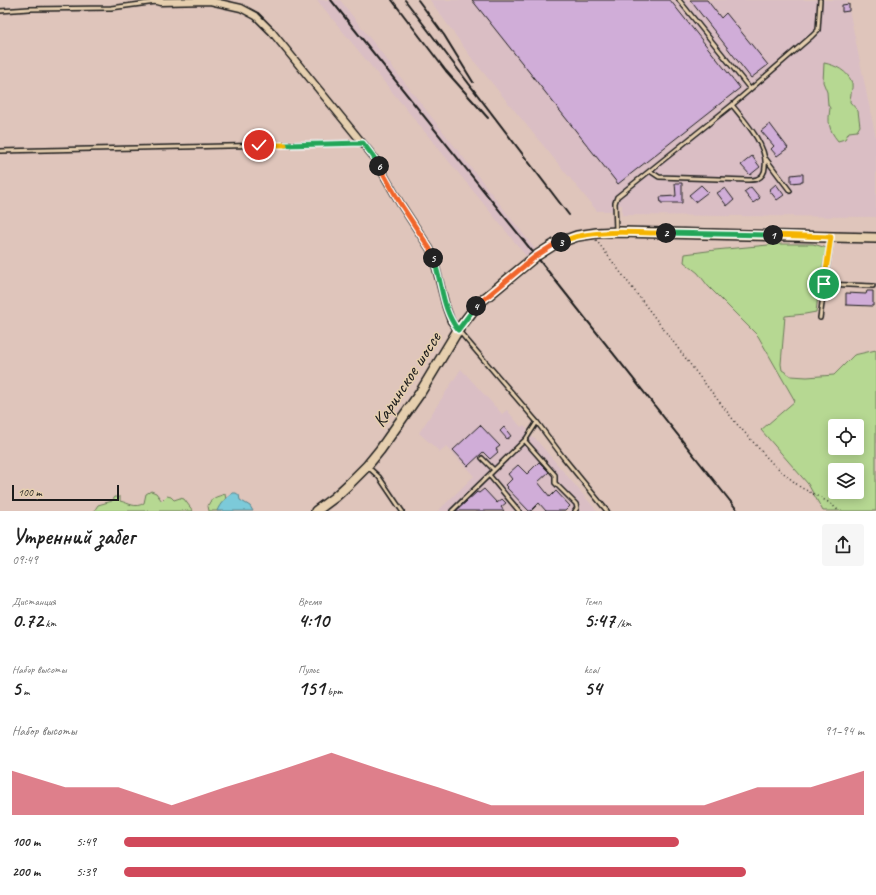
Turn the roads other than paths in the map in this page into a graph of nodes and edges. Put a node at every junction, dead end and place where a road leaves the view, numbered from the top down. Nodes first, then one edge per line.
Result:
1 (153, 0) edge
2 (679, 0) edge
3 (820, 0) edge
4 (180, 1) edge
5 (160, 2) junction
6 (0, 11) edge
7 (750, 89) junction
8 (732, 105) junction
9 (363, 143) junction
10 (0, 151) edge
11 (766, 159) junction
12 (650, 171) junction
13 (790, 191) dead end
14 (616, 233) junction
15 (831, 237) junction
16 (876, 238) edge
17 (824, 284) junction
18 (873, 286) dead end
19 (820, 318) dead end
20 (458, 330) junction
21 (536, 422) junction
22 (525, 441) junction
23 (482, 458) dead end
24 (367, 466) junction
25 (494, 470) junction
26 (489, 475) junction
27 (316, 511) edge
28 (402, 511) edge
29 (452, 511) edge
30 (519, 511) edge
31 (575, 511) edge
32 (607, 511) edge

1 - 5 street
2 - 7 lane
3 - 7 lane
4 - 5 street
4 - 9 street
5 - 6 lane
7 - 8 lane
8 - 11 lane
8 - 12 lane
9 - 10 lane
9 - 20 street
11 - 12 lane
11 - 13 lane
12 - 14 lane
14 - 15 street, Каринское шоссе
14 - 20 street, Каринское шоссе
15 - 16 street, Каринское шоссе
15 - 17 lane
17 - 18 lane
17 - 19 lane
20 - 21 lane
20 - 24 street, Каринское шоссе
21 - 22 lane
21 - 32 lane
22 - 25 lane
22 - 31 lane
23 - 25 lane
24 - 27 street, Каринское шоссе
24 - 28 lane
25 - 26 lane
26 - 29 lane
26 - 30 lane

